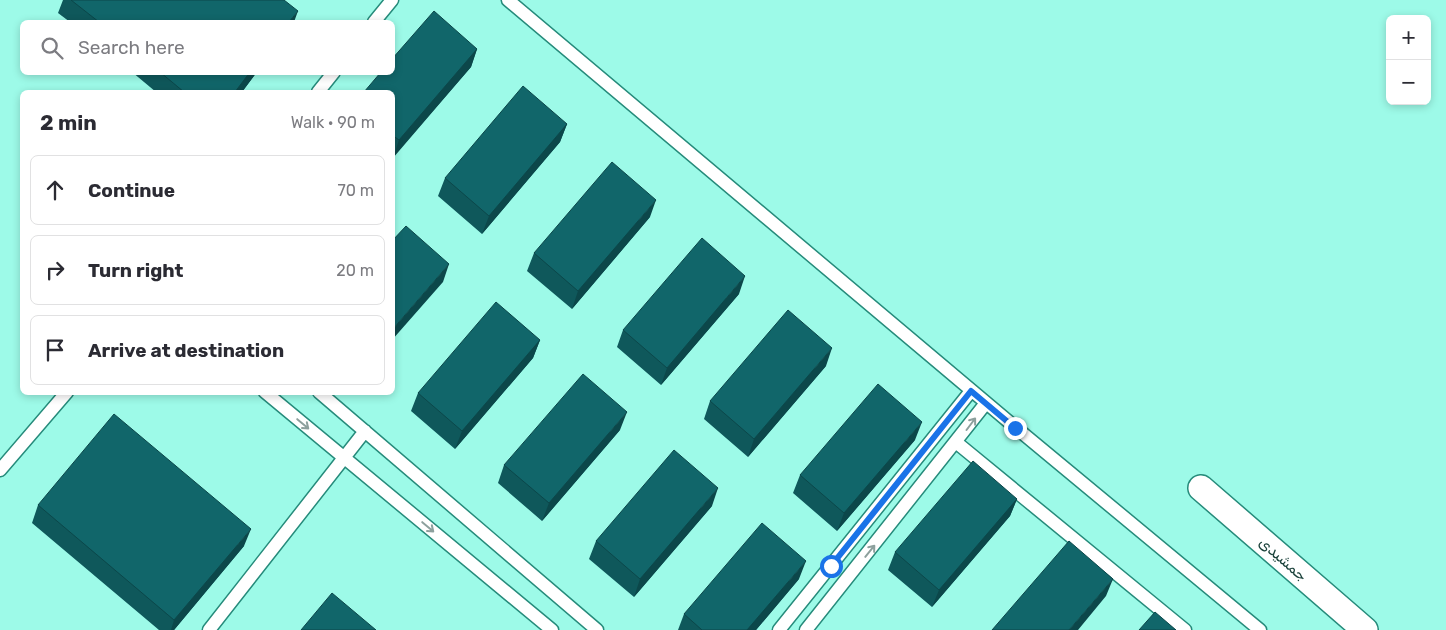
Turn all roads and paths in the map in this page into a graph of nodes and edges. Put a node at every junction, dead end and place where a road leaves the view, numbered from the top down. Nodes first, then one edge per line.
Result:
1 (392, 0) edge
2 (508, 0) edge
3 (376, 20) edge
4 (332, 75) edge
5 (320, 90) edge
6 (971, 391) junction
7 (64, 395) edge
8 (269, 395) edge
9 (323, 395) edge
10 (986, 403) junction
11 (365, 431) junction
12 (957, 442) junction
13 (0, 470) edge
14 (1201, 488) dead end
15 (831, 566) junction
16 (847, 579) junction
17 (209, 630) edge
18 (552, 630) edge
19 (596, 630) edge
20 (779, 630) edge
21 (806, 630) edge
22 (1185, 630) edge
23 (1260, 630) edge
24 (1365, 630) edge

1 - 3 lane
2 - 6 lane
4 - 5 lane
6 - 10 lane
6 - 15 lane
7 - 13 lane
8 -> 18 lane
9 - 11 lane
12 -> 10 lane
10 - 23 lane
11 - 17 lane
11 - 19 lane
16 -> 12 lane
12 - 22 lane
14 - 24 street, جمشیدی
15 - 16 lane
15 - 20 lane
16 - 21 lane

